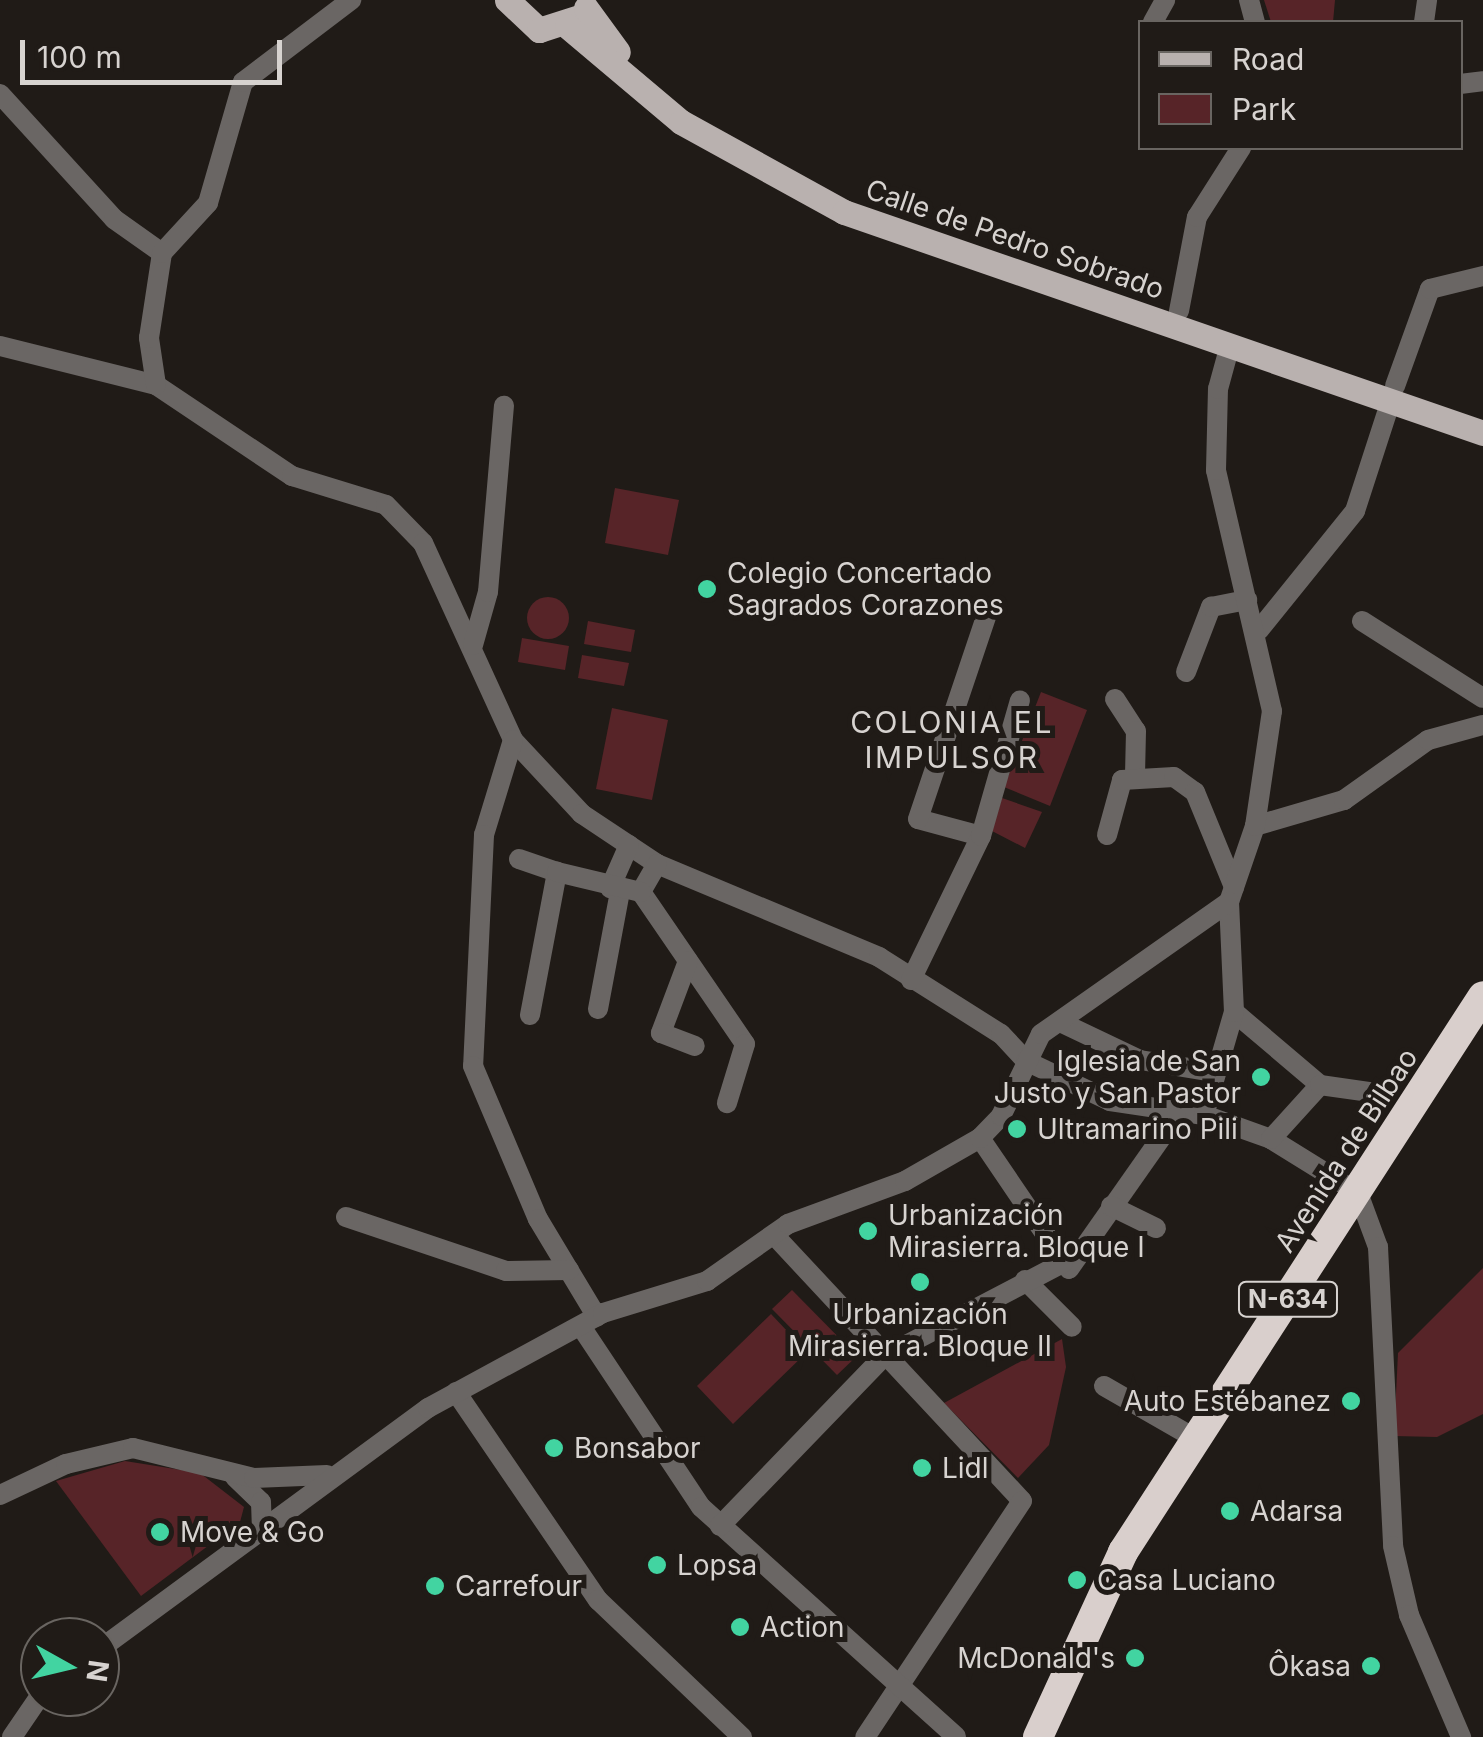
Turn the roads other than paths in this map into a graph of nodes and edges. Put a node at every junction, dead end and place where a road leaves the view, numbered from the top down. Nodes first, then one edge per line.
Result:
1 (350, 0) edge
2 (507, 0) edge
3 (587, 4) edge
4 (566, 26) junction
5 (0, 94) edge
6 (1240, 150) edge
7 (162, 253) junction
8 (1483, 276) edge
9 (1179, 311) junction
10 (0, 346) edge
11 (1230, 346) junction
12 (156, 385) junction
13 (1393, 393) junction
14 (504, 406) dead end
15 (1483, 417) edge
16 (1483, 433) edge
17 (1247, 600) junction
18 (987, 614) dead end
19 (1362, 621) dead end
20 (1259, 630) junction
21 (473, 645) junction
22 (1186, 672) dead end
23 (1483, 698) edge
24 (1020, 700) dead end
25 (1115, 700) dead end
26 (1483, 724) edge
27 (513, 740) junction
28 (1134, 774) junction
29 (1256, 826) junction
30 (1107, 835) dead end
31 (981, 836) junction
32 (629, 845) junction
33 (519, 859) dead end
34 (657, 864) junction
35 (558, 872) junction
36 (624, 891) junction
37 (1231, 894) junction
38 (688, 961) junction
39 (911, 980) junction
40 (1483, 996) edge
41 (598, 1009) dead end
42 (1234, 1012) junction
43 (530, 1015) dead end
44 (1060, 1022) junction
45 (695, 1046) dead end
46 (1026, 1061) junction
47 (1212, 1072) junction
48 (1320, 1084) junction
49 (1384, 1094) dead end
50 (727, 1103) dead end
51 (1204, 1115) junction
52 (1176, 1117) junction
53 (980, 1138) junction
54 (1271, 1139) junction
55 (1358, 1193) junction
56 (1110, 1206) junction
57 (346, 1217) dead end
58 (1156, 1228) dead end
59 (775, 1236) junction
60 (1066, 1266) junction
61 (569, 1270) junction
62 (1025, 1280) junction
63 (590, 1322) junction
64 (1072, 1327) dead end
65 (883, 1358) junction
66 (1104, 1386) dead end
67 (456, 1392) junction
68 (1196, 1439) junction
69 (328, 1474) junction
70 (241, 1482) junction
71 (1, 1492) edge
72 (289, 1505) junction
73 (720, 1526) junction
74 (262, 1527) junction
75 (120, 1634) edge
76 (898, 1688) junction
77 (1036, 1731) edge
78 (742, 1737) edge
79 (866, 1737) edge
80 (956, 1737) edge
81 (1461, 1737) edge

1 - 7 street
2 - 4 main road
3 - 4 main road
3 - 9 main road, Calle de Pedro Sobrado
4 - 11 main road, Calle de Pedro Sobrado
5 - 7 street
6 - 9 street
7 - 12 street
8 - 13 street
9 - 13 main road, Calle de Pedro Sobrado
10 - 12 street
11 - 13 main road, Calle de Pedro Sobrado
11 - 17 street
12 - 21 street
13 - 15 main road, Calle de Pedro Sobrado
13 - 16 main road, Calle de Pedro Sobrado
13 - 20 street
14 - 21 street
17 - 20 street
17 - 22 street
18 - 31 street
19 - 23 street
20 - 29 street
21 - 27 street
24 - 31 street
25 - 28 street
26 - 29 street
27 - 32 street
27 - 61 street
28 - 30 street
28 - 37 street
29 - 37 street
31 - 39 street
32 - 34 street
32 - 36 street
33 - 35 street
34 - 36 street
34 - 39 street
35 - 36 street
35 - 43 street
36 - 38 street
36 - 41 street
37 - 42 street
37 - 44 street
38 - 45 street
38 - 50 street
39 - 46 street
40 - 55 highway, Avenida de Bilbao / N-634
42 - 47 street
42 - 48 street
44 - 46 street
44 - 47 street
46 - 52 street
46 - 53 street
47 - 51 street
48 - 49 street
48 - 54 street
51 - 52 street
51 - 54 street
52 - 56 street
53 - 59 street
53 - 60 street
54 - 55 street
55 - 68 highway, Avenida de Bilbao / N-634
55 - 81 street
56 - 58 street
56 - 60 street
57 - 61 street
59 - 63 street
59 - 65 street
60 - 62 street
61 - 63 street
62 - 64 street
62 - 65 street
63 - 67 street
63 - 73 street
65 - 73 street
65 - 76 street
66 - 68 street
67 - 69 street
67 - 78 street
68 - 77 highway, Avenida de Bilbao / N-634
69 - 70 street
69 - 72 street
70 - 71 street
70 - 72 street
70 - 74 street
72 - 74 street
73 - 76 street
74 - 75 street
76 - 79 street
76 - 80 street

